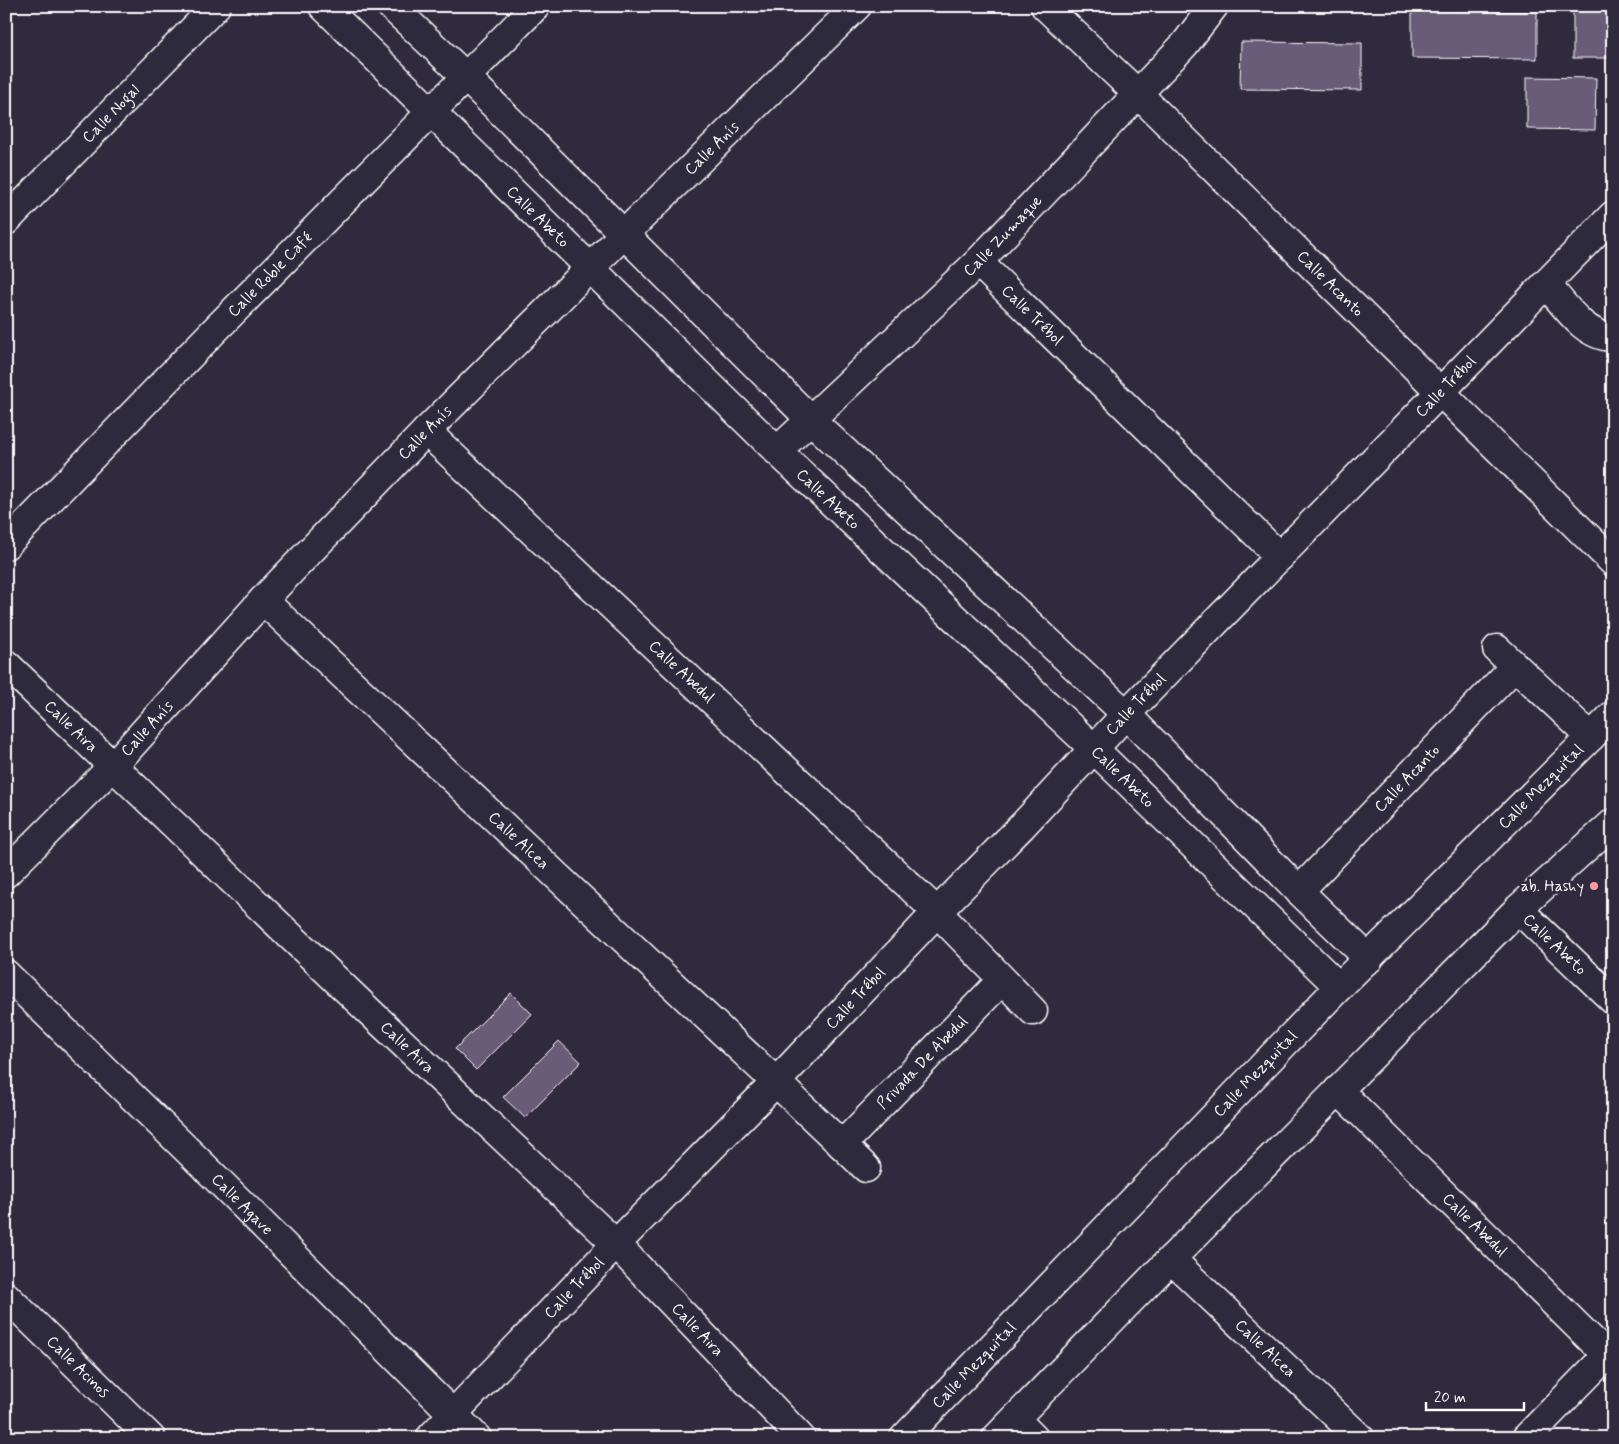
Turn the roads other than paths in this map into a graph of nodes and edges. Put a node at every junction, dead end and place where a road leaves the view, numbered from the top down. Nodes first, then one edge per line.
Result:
1 (216, 6) edge
2 (323, 6) edge
3 (391, 6) edge
4 (536, 6) edge
5 (857, 6) edge
6 (1045, 6) edge
7 (1214, 6) edge
8 (465, 76) junction
9 (1138, 94) junction
10 (431, 110) junction
11 (1613, 215) edge
12 (6, 221) edge
13 (624, 234) junction
14 (978, 262) junction
15 (592, 268) junction
16 (1546, 284) junction
17 (1613, 337) edge
18 (1441, 393) junction
19 (811, 420) junction
20 (426, 432) junction
21 (777, 451) junction
22 (6, 545) edge
23 (1280, 557) junction
24 (1613, 562) edge
25 (263, 600) junction
26 (6, 664) edge
27 (1126, 714) junction
28 (1613, 715) edge
29 (1591, 737) junction
30 (1093, 748) junction
31 (112, 766) junction
32 (1613, 823) edge
33 (6, 873) edge
34 (1299, 891) junction
35 (1518, 909) junction
36 (937, 912) junction
37 (1369, 958) junction
38 (6, 974) edge
39 (1002, 980) junction
40 (1339, 987) junction
41 (1613, 1000) edge
42 (1033, 1011) dead end
43 (776, 1082) junction
44 (1338, 1090) junction
45 (842, 1145) junction
46 (866, 1168) dead end
47 (616, 1244) junction
48 (1171, 1258) junction
49 (6, 1296) edge
50 (1611, 1355) edge
51 (453, 1414) junction
52 (1006, 1428) edge
53 (151, 1438) edge
54 (430, 1438) edge
55 (477, 1438) edge
56 (801, 1438) edge
57 (904, 1438) edge
58 (1034, 1438) edge
59 (1360, 1438) edge
60 (1526, 1438) edge

1 - 12 street, Calle Nogal
2 - 10 street, Calle Abeto
3 - 8 street
4 - 8 street, Calle Roble Café
5 - 13 street, Calle Anís
6 - 9 street, Calle Acanto
7 - 9 street, Calle Zumaque
8 - 10 street, Calle Roble Café
8 - 13 street
9 - 14 street, Calle Zumaque
9 - 18 street, Calle Acanto
10 - 15 street, Calle Abeto
10 - 22 street, Calle Roble Café
11 - 16 street, Calle Trébol
13 - 15 street, Calle Anís
13 - 19 street
14 - 19 street, Calle Zumaque
14 - 23 street, Calle Trébol
15 - 20 street, Calle Anís
15 - 21 street, Calle Abeto
16 - 17 street
16 - 18 street, Calle Trébol
18 - 23 street, Calle Trébol
18 - 24 street, Calle Acanto
19 - 21 street, Calle Zumaque
19 - 27 street
20 - 25 street, Calle Anís
20 - 36 street, Calle Abedul
21 - 30 street, Calle Abeto
23 - 27 street, Calle Trébol
25 - 31 street, Calle Anís
25 - 43 street, Calle Alcea
26 - 31 street, Calle Aira
27 - 30 street, Calle Trébol
27 - 34 street
28 - 29 street, Calle Mezquital
29 - 34 street, Calle Acanto
29 - 37 street, Calle Mezquital
30 - 36 street, Calle Trébol
30 - 40 street, Calle Abeto
31 - 33 street, Calle Anís
31 - 47 street, Calle Aira
32 - 35 street
34 - 37 street
35 - 41 street, Calle Abeto
35 - 44 street
36 - 39 street
36 - 43 street, Calle Trébol
37 - 40 street, Calle Mezquital
38 - 51 street, Calle Agave
39 - 42 street
39 - 45 street, Privada De Abedul
40 - 57 street, Calle Mezquital
43 - 45 street
43 - 47 street, Calle Trébol
44 - 48 street
44 - 50 street, Calle Abedul
45 - 46 street
47 - 51 street, Calle Trébol
47 - 56 street, Calle Aira
48 - 52 street
48 - 59 street, Calle Alcea
49 - 53 street, Calle Acinos
50 - 60 street
51 - 54 street, Calle Trébol
51 - 55 street, Calle Agave
52 - 58 street

